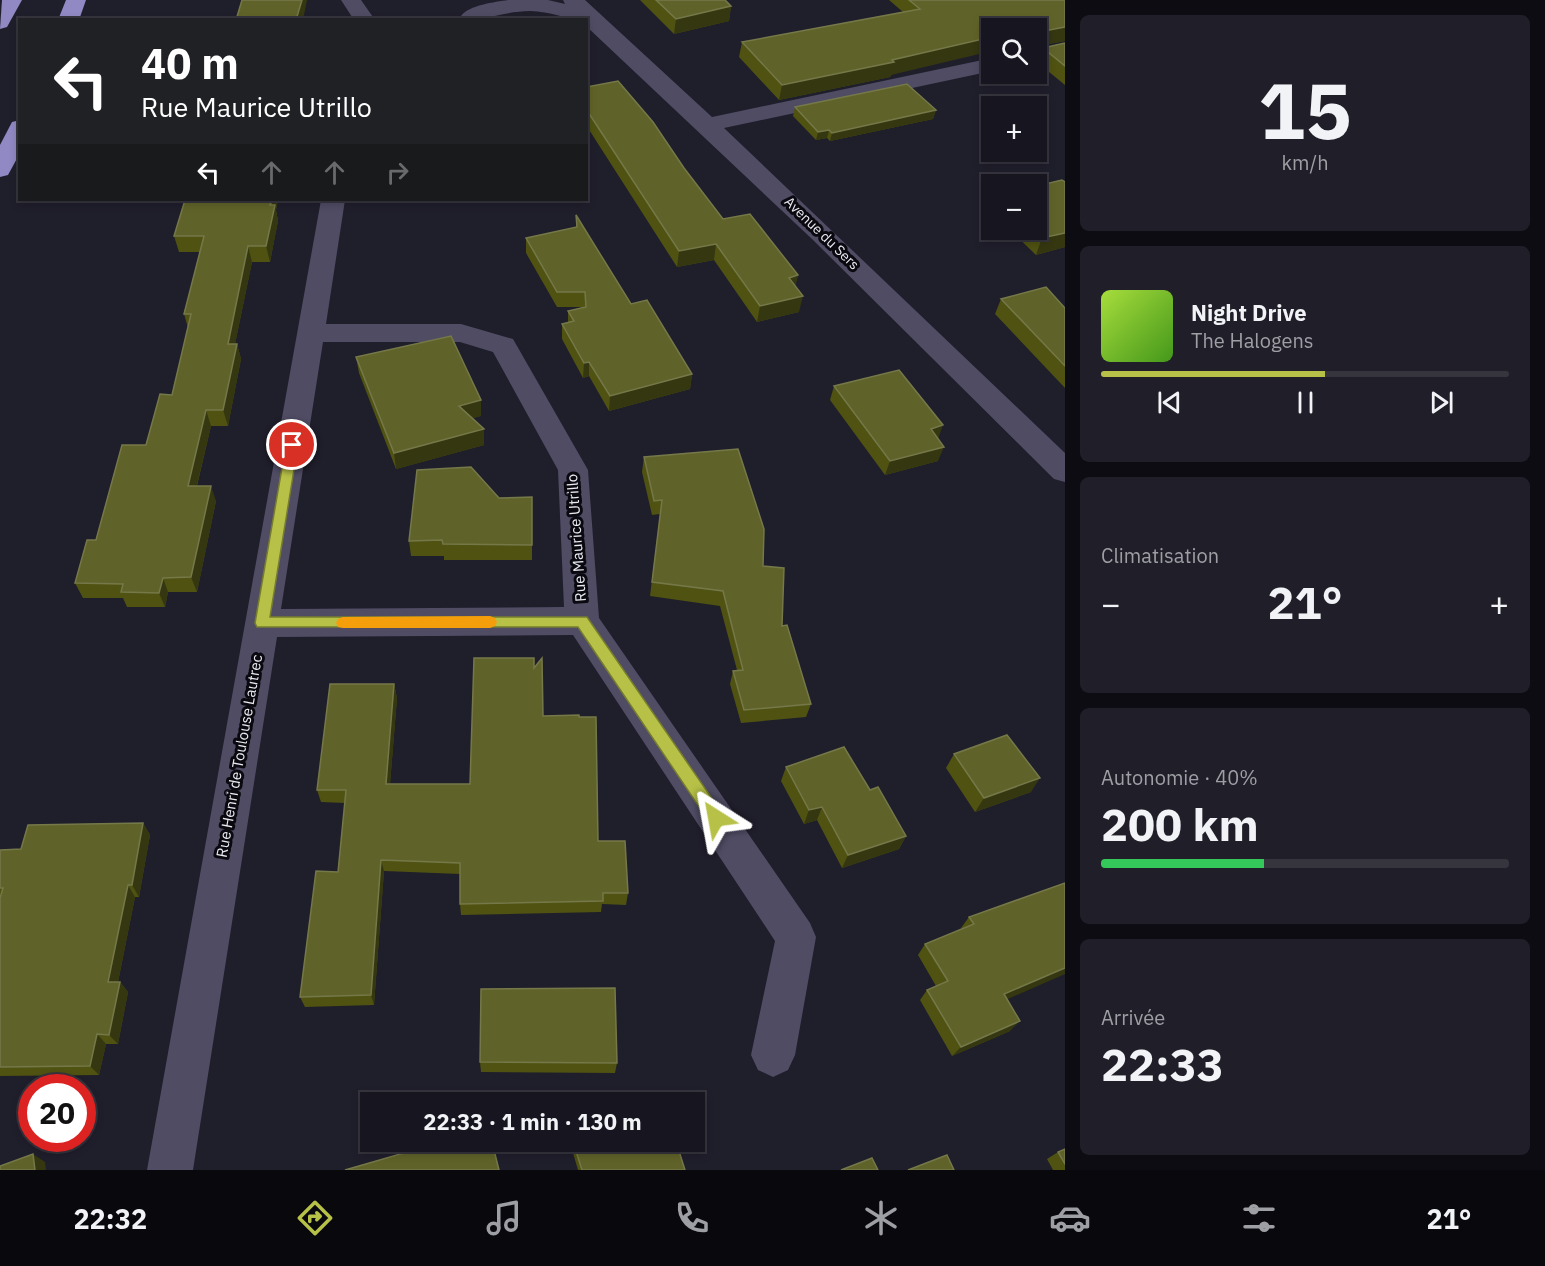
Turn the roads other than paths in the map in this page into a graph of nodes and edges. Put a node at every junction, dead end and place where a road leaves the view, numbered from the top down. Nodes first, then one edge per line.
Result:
1 (12, 0) edge
2 (76, 0) edge
3 (351, 0) edge
4 (573, 0) edge
5 (474, 12) edge
6 (69, 18) edge
7 (364, 18) edge
8 (587, 18) edge
9 (588, 18) edge
10 (0, 23) edge
11 (602, 27) junction
12 (981, 66) edge
13 (707, 125) junction
14 (18, 131) edge
15 (0, 170) edge
16 (333, 201) edge
17 (311, 333) junction
18 (1065, 471) edge
19 (582, 621) junction
20 (262, 623) junction
21 (773, 1055) dead end
22 (170, 1170) edge

1 - 10 highway
2 - 6 highway
3 - 7 street
4 - 11 street, Avenue du Sers
5 - 8 street
9 - 11 street
11 - 13 street, Avenue du Sers
12 - 13 street
13 - 18 street, Avenue du Sers
14 - 15 highway
16 - 17 street, Rue Henri de Toulouse Lautrec
17 - 19 street, Rue Maurice Utrillo
17 - 20 street, Rue Henri de Toulouse Lautrec
19 - 20 street, Rue Maurice Utrillo
19 - 21 street
20 - 22 street, Rue Henri de Toulouse Lautrec

